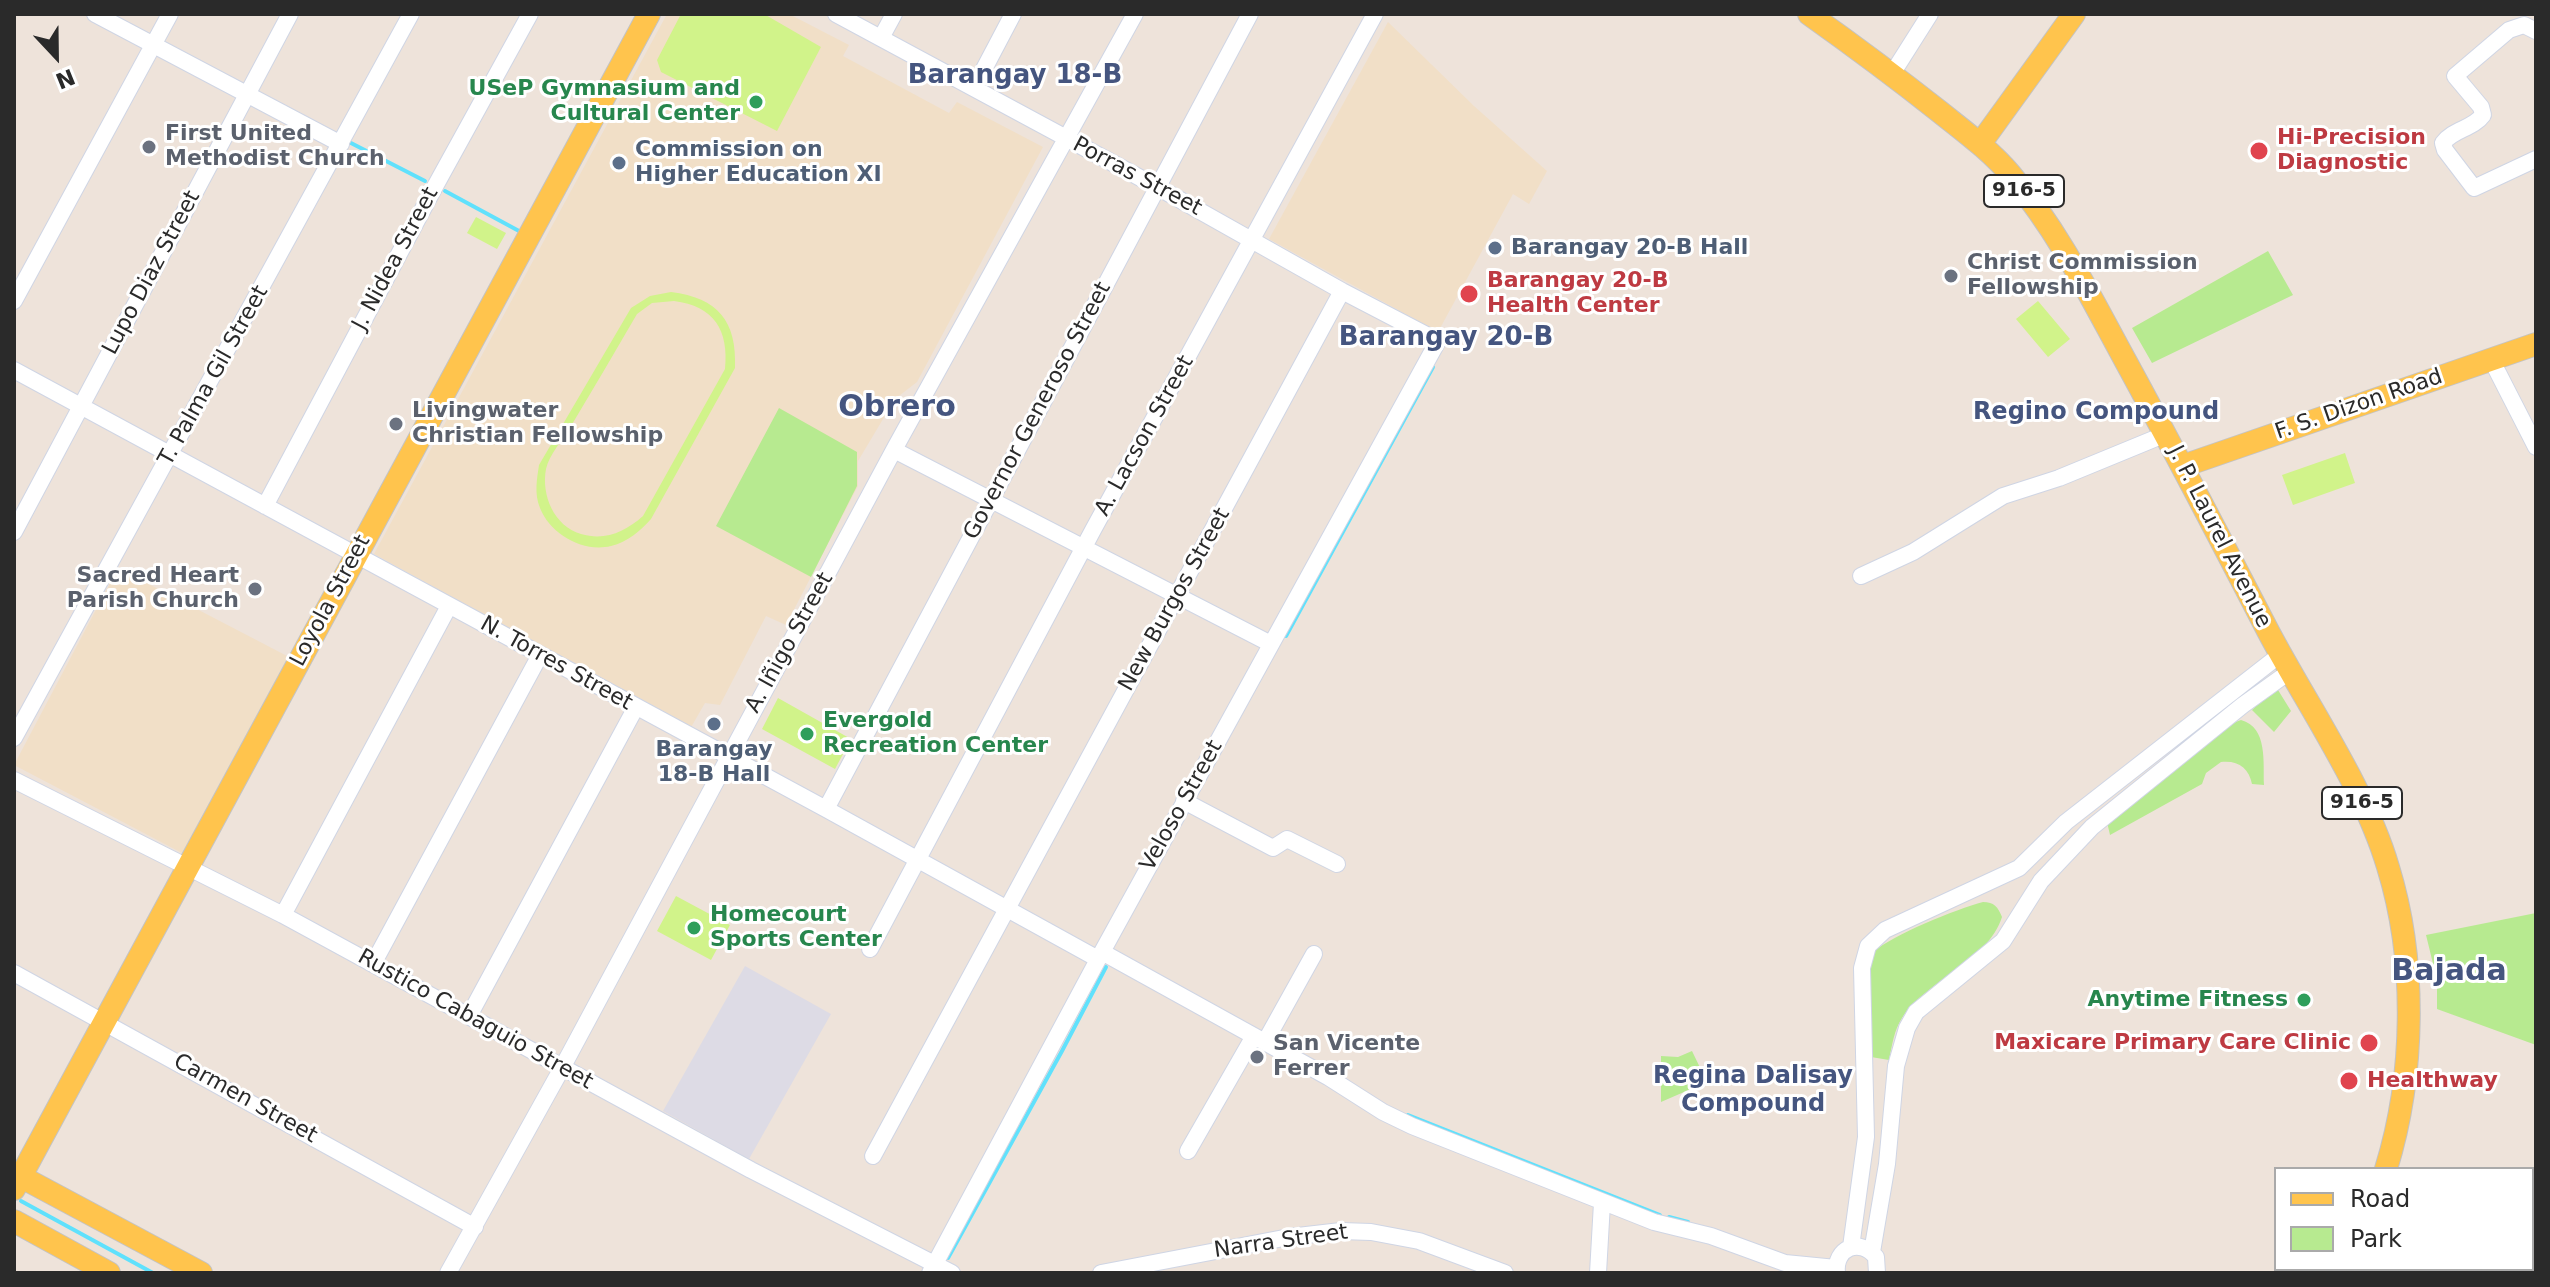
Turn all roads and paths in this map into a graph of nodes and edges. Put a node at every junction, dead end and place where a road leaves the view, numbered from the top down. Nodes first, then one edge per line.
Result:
1 (95, 14) edge
2 (170, 14) edge
3 (290, 14) edge
4 (411, 14) edge
5 (530, 14) edge
6 (649, 14) edge
7 (836, 14) edge
8 (894, 14) edge
9 (1013, 14) edge
10 (1135, 14) edge
11 (1250, 14) edge
12 (1375, 14) edge
13 (1809, 14) edge
14 (1930, 14) edge
15 (2074, 14) edge
16 (2536, 31) edge
17 (881, 38) junction
18 (153, 44) junction
19 (1892, 74) junction
20 (974, 88) junction
21 (247, 94) junction
22 (1067, 139) junction
23 (341, 144) junction
24 (1980, 144) junction
25 (2536, 159) edge
26 (1159, 188) junction
27 (1253, 239) junction
28 (1342, 291) junction
29 (14, 301) edge
30 (1438, 341) joint
31 (2536, 344) edge
32 (2491, 359) junction
33 (14, 370) edge
34 (81, 407) junction
35 (2166, 434) junction
36 (2536, 447) edge
37 (894, 450) junction
38 (171, 453) junction
39 (2183, 466) junction
40 (991, 499) junction
41 (265, 506) junction
42 (14, 532) edge
43 (1084, 547) junction
44 (356, 555) junction
45 (1861, 576) dead end
46 (1178, 595) junction
47 (449, 606) junction
48 (1271, 644) junction
49 (540, 655) junction
50 (2285, 663) junction
51 (636, 707) junction
52 (14, 738) edge
53 (728, 756) junction
54 (14, 780) edge
55 (1184, 801) junction
56 (826, 809) junction
57 (917, 859) junction
58 (1337, 864) dead end
59 (187, 867) junction
60 (1006, 908) junction
61 (283, 915) junction
62 (870, 949) dead end
63 (1314, 954) dead end
64 (1100, 955) junction
65 (373, 964) junction
66 (14, 973) edge
67 (469, 1016) junction
68 (103, 1021) junction
69 (1260, 1039) junction
70 (1865, 1064) junction
71 (1896, 1066) junction
72 (562, 1068) junction
73 (1188, 1151) dead end
74 (873, 1156) dead end
75 (2387, 1167) edge
76 (16, 1180) edge
77 (1602, 1203) junction
78 (14, 1221) edge
79 (475, 1227) junction
80 (1851, 1247) junction
81 (1872, 1252) junction
82 (932, 1268) edge
83 (1487, 1270) edge
84 (1836, 1271) edge
85 (109, 1273) edge
86 (201, 1273) edge
87 (448, 1273) edge
88 (952, 1273) edge
89 (1101, 1273) edge
90 (1505, 1273) edge
91 (1598, 1273) edge
92 (1877, 1273) edge

1 - 18 street
2 - 18 street
3 - 21 street, Lupo Diaz Street
4 - 23 street, T. Palma Gil Street
5 - 41 street, J. Nidea Street
6 - 44 main road, Loyola Street
7 - 17 street, Porras Street
8 - 17 street
9 - 20 street
10 - 22 street, A. Iñigo Street
11 - 26 street, Governor Generoso Street
12 - 27 street, A. Lacson Street
13 - 19 main road, J. P. Laurel Avenue / 916-5
14 - 19 street
15 - 24 main road
16 - 25 street
17 - 20 street, Porras Street
18 - 21 street
18 - 29 street
19 - 24 main road, J. P. Laurel Avenue / 916-5
20 - 22 street, Porras Street
21 - 23 street
21 - 34 street, Lupo Diaz Street
22 - 26 street, Porras Street
22 - 37 street, A. Iñigo Street
23 - 38 street, T. Palma Gil Street
24 - 35 main road, J. P. Laurel Avenue / 916-5
26 - 27 street, Porras Street
26 - 40 street, Governor Generoso Street
27 - 28 street, Porras Street
27 - 43 street, A. Lacson Street
28 - 30 street, Porras Street
28 - 46 street, New Burgos Street
30 - 48 street, Veloso Street
31 - 32 main road, F. S. Dizon Road
32 - 36 street
32 - 39 main road, F. S. Dizon Road
33 - 34 street, N. Torres Street
34 - 38 street, N. Torres Street
34 - 42 street, Lupo Diaz Street
35 - 39 main road, J. P. Laurel Avenue / 916-5
35 - 45 street
37 - 40 street
37 - 53 street, A. Iñigo Street
38 - 41 street, N. Torres Street
38 - 52 street, T. Palma Gil Street
39 - 50 main road, J. P. Laurel Avenue / 916-5
40 - 43 street
40 - 56 street, Governor Generoso Street
41 - 44 street, N. Torres Street
43 - 46 street
43 - 57 street, A. Lacson Street
44 - 47 street, N. Torres Street
44 - 59 main road, Loyola Street
46 - 48 street
46 - 60 street, New Burgos Street
47 - 49 street, N. Torres Street
47 - 61 street
48 - 55 street, Veloso Street
49 - 51 street, N. Torres Street
49 - 65 street
50 - 70 street
50 - 71 street
50 - 75 main road, J. P. Laurel Avenue / 916-5
51 - 53 street, N. Torres Street
51 - 67 street
53 - 56 street, N. Torres Street
53 - 72 street, A. Iñigo Street
54 - 59 street, Rustico Cabaguio Street
55 - 58 street
55 - 64 street, Veloso Street
56 - 57 street, N. Torres Street
57 - 60 street, N. Torres Street
57 - 62 street, A. Lacson Street
59 - 61 street, Rustico Cabaguio Street
59 - 68 main road, Loyola Street
60 - 64 street, N. Torres Street
60 - 74 street, New Burgos Street
61 - 65 street, Rustico Cabaguio Street
63 - 69 street
64 - 69 street, N. Torres Street
64 - 82 street, Veloso Street
65 - 67 street, Rustico Cabaguio Street
66 - 68 street, Carmen Street
67 - 72 street, Rustico Cabaguio Street
68 - 76 main road, Loyola Street
68 - 79 street, Carmen Street
69 - 73 street
69 - 77 street, N. Torres Street
70 - 71 street
70 - 80 street
71 - 81 street
72 - 79 street, A. Iñigo Street
72 - 82 street, Rustico Cabaguio Street
76 - 86 main road
77 - 84 street, N. Torres Street
77 - 91 street
78 - 85 main road
79 - 87 street, A. Iñigo Street
80 - 81 street
80 - 84 street
81 - 92 street
82 - 88 street, Rustico Cabaguio Street
83 - 89 street, Narra Street
83 - 90 street, Narra Street

